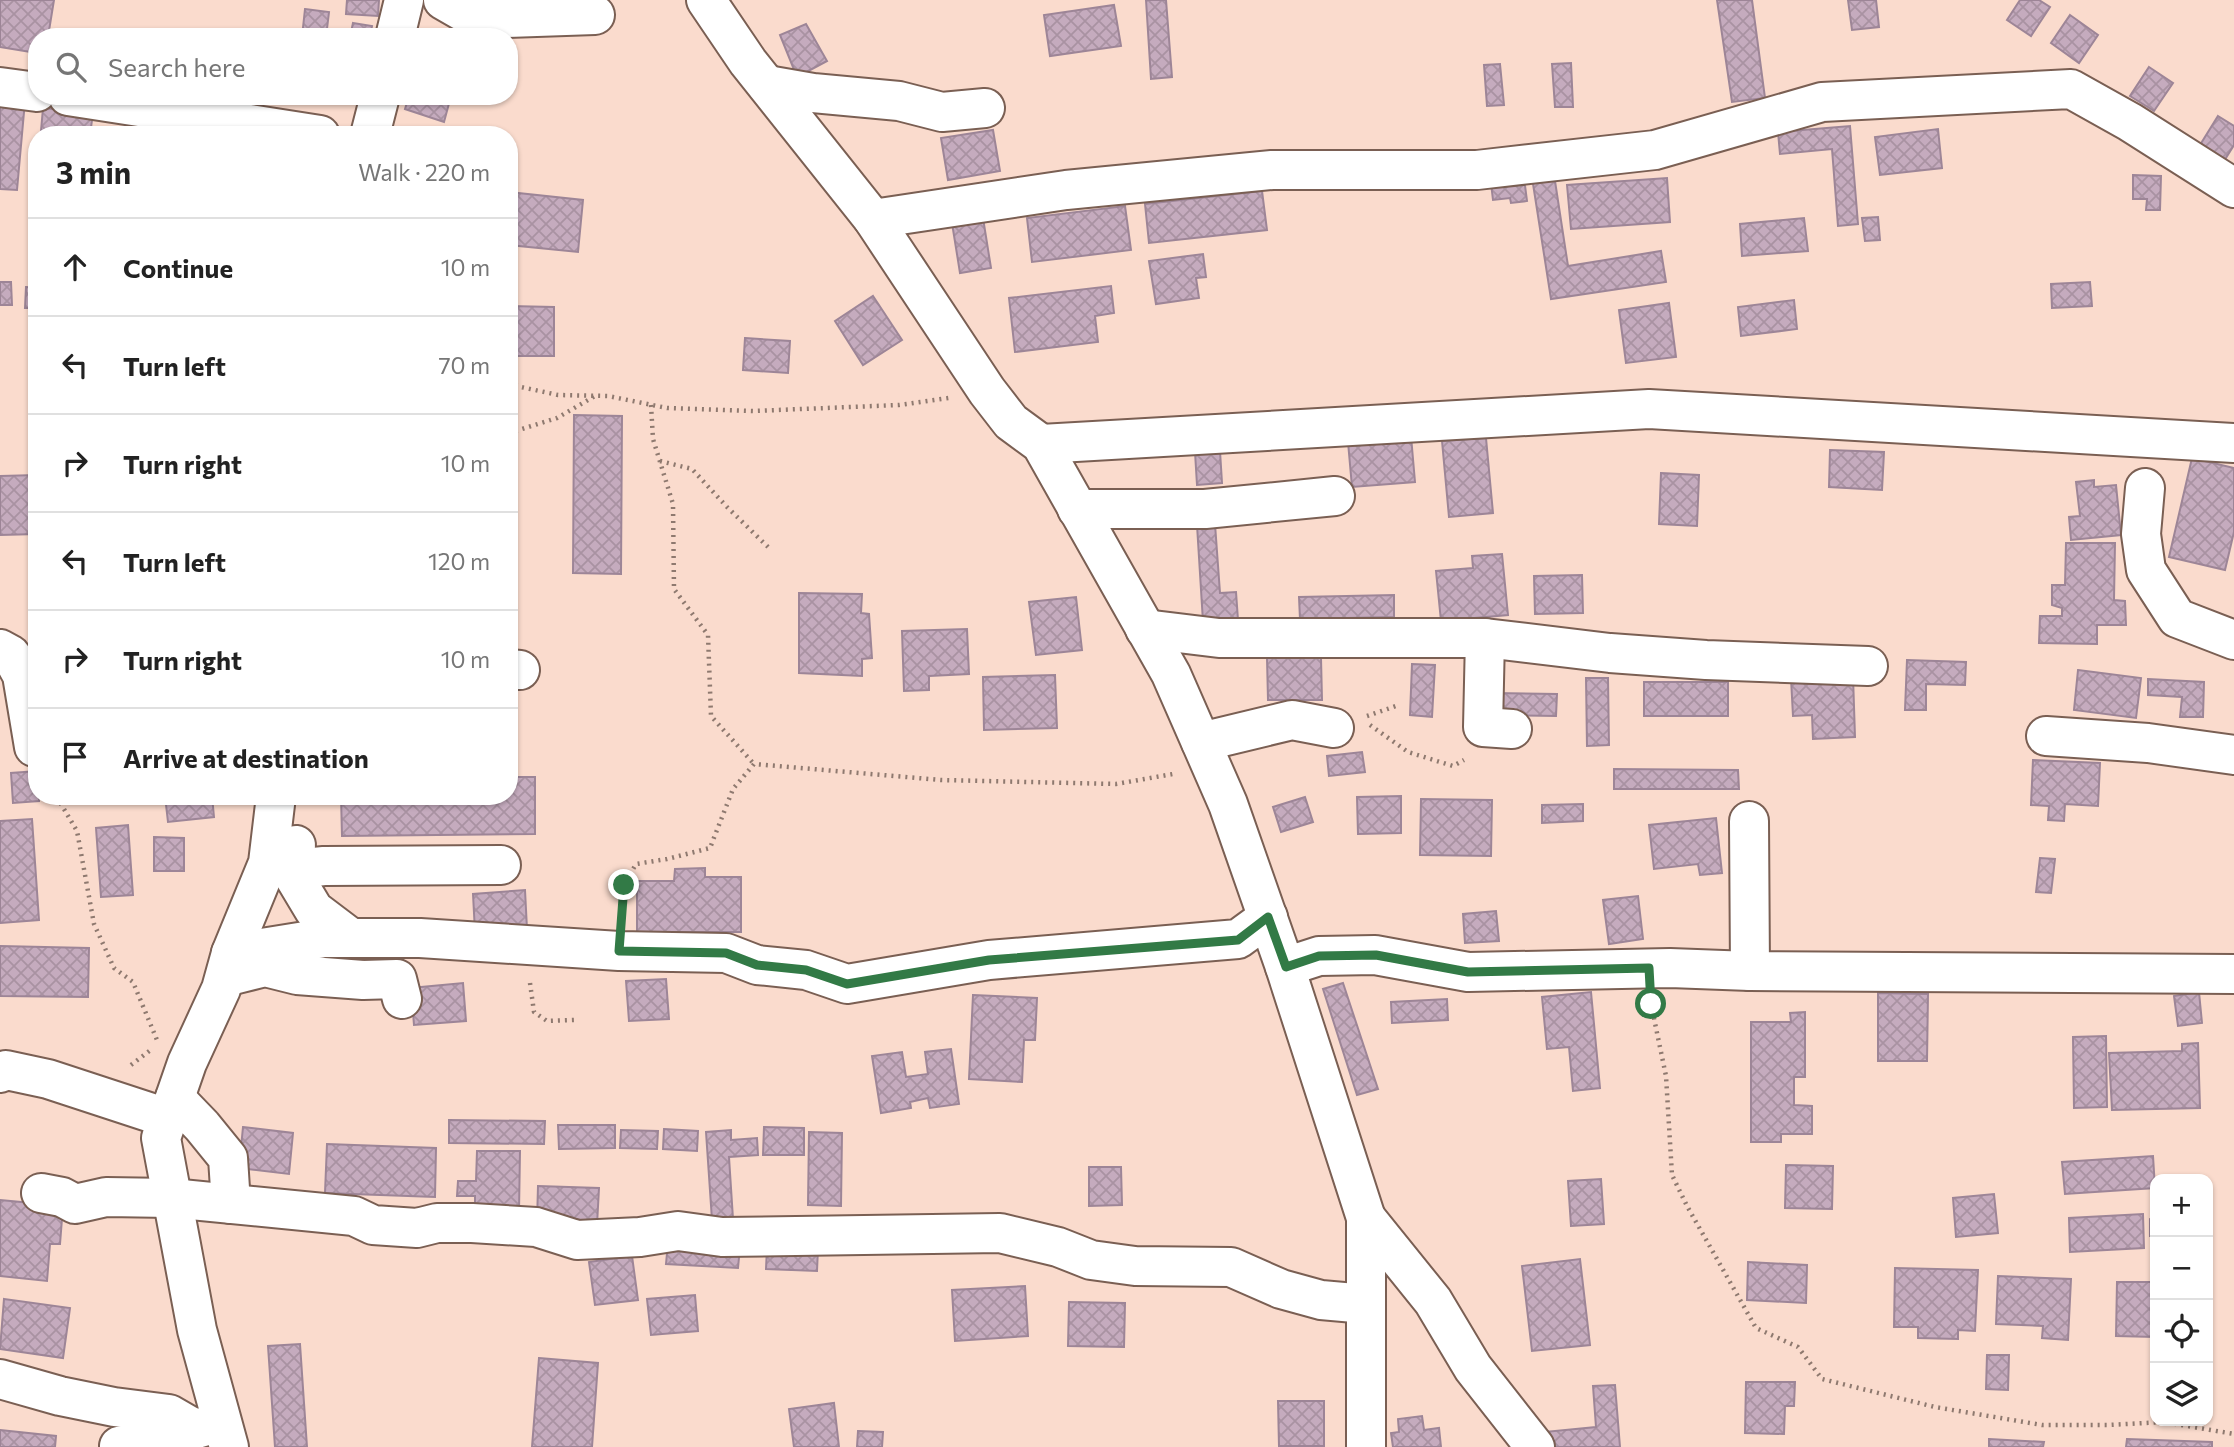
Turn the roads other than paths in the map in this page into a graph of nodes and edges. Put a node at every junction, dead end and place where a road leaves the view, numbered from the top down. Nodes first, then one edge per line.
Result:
1 (404, 0) edge
2 (443, 0) edge
3 (706, 0) edge
4 (596, 15) dead end
5 (397, 28) edge
6 (767, 85) junction
7 (0, 87) edge
8 (28, 91) edge
9 (126, 105) edge
10 (378, 105) edge
11 (985, 108) dead end
12 (262, 126) edge
13 (372, 126) edge
14 (2234, 188) edge
15 (873, 219) junction
16 (2234, 443) edge
17 (1041, 444) junction
18 (2145, 488) dead end
19 (1335, 496) dead end
20 (1077, 509) junction
21 (1145, 629) junction
22 (1485, 638) junction
23 (2234, 640) edge
24 (0, 649) edge
25 (1868, 666) dead end
26 (1347, 723) road end
27 (1498, 728) road end
28 (2046, 736) dead end
29 (24, 747) edge
30 (1206, 754) junction
31 (2234, 755) edge
32 (277, 805) edge
33 (297, 805) edge
34 (1749, 821) dead end
35 (501, 865) dead end
36 (285, 869) junction
37 (1268, 917) junction
38 (351, 938) junction
39 (227, 965) junction
40 (1286, 967) junction
41 (1751, 971) junction
42 (2234, 974) edge
43 (402, 999) dead end
44 (0, 1073) edge
45 (171, 1108) junction
46 (41, 1193) dead end
47 (172, 1198) junction
48 (231, 1204) junction
49 (1366, 1218) junction
50 (1366, 1304) junction
51 (0, 1379) edge
52 (215, 1432) edge
53 (119, 1446) edge
54 (1366, 1447) edge
55 (1535, 1447) edge

1 - 5 street
2 - 4 street
3 - 6 street
6 - 11 street
6 - 15 street
7 - 8 street
9 - 12 street
10 - 13 street
14 - 15 street
15 - 17 street
16 - 17 street
17 - 20 street
18 - 23 street
19 - 20 street
20 - 21 street
21 - 22 street
21 - 30 street
22 - 25 street
22 - 27 street
24 - 29 street
26 - 30 street
28 - 31 street
30 - 37 street
32 - 36 street
33 - 36 street
34 - 41 street
35 - 36 street
36 - 38 street
36 - 39 street
37 - 38 street
37 - 40 street
38 - 39 street
39 - 43 street
39 - 45 street
40 - 41 street
40 - 49 street
41 - 42 street
44 - 45 street
45 - 47 street
45 - 48 street
46 - 47 street
47 - 48 street
47 - 52 street
48 - 50 street
49 - 50 street
49 - 55 street
50 - 54 street
51 - 52 street
52 - 53 street

